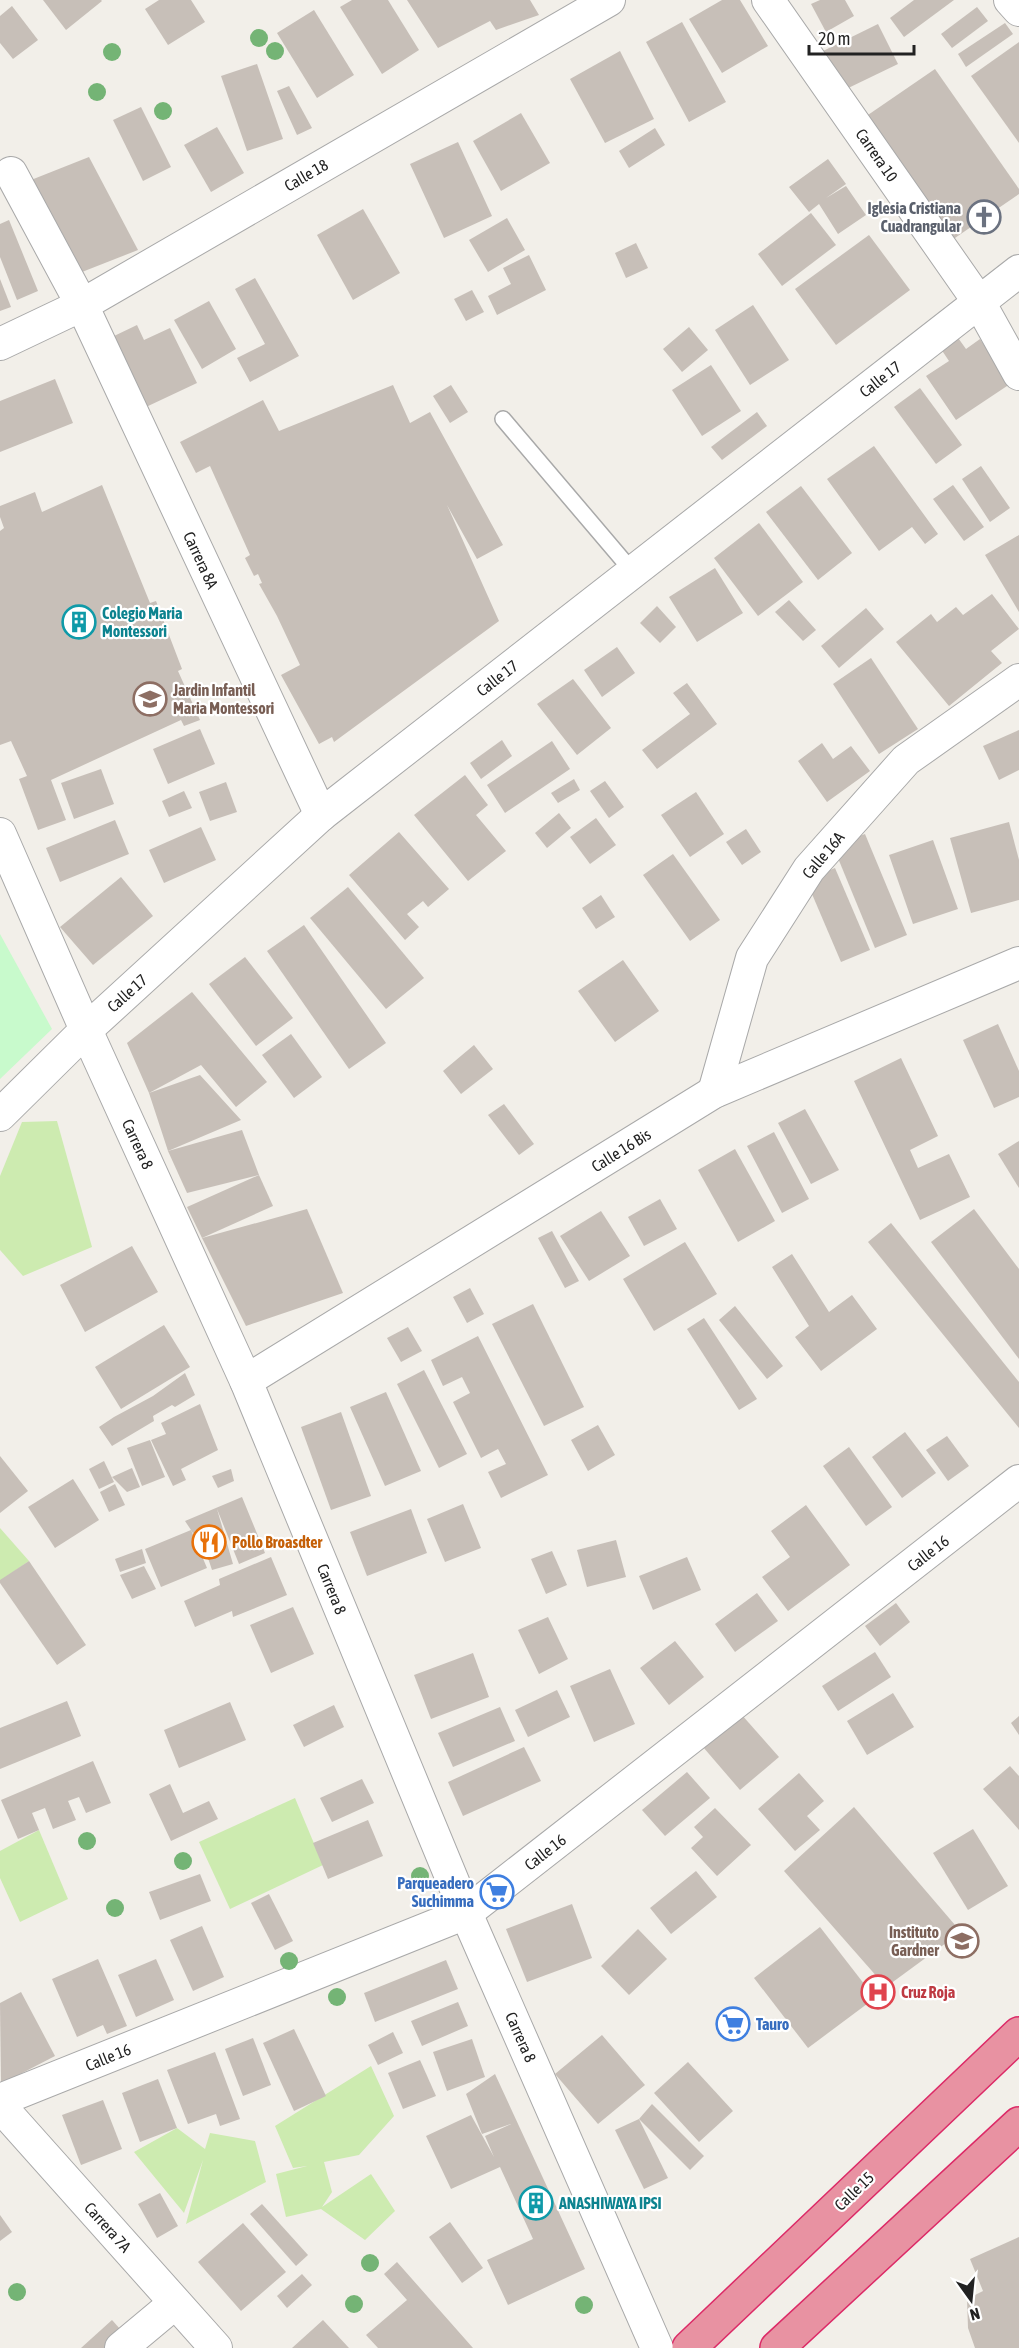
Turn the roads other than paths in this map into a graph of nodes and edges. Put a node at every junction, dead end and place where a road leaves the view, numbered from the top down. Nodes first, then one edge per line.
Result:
1 (609, 0) edge
2 (768, 0) edge
3 (1010, 0) edge
4 (1019, 10) edge
5 (11, 173) dead end
6 (1019, 271) edge
7 (979, 302) junction
8 (82, 305) junction
9 (0, 344) edge
10 (1019, 374) edge
11 (503, 419) dead end
12 (633, 572) junction
13 (1019, 680) edge
14 (321, 816) junction
15 (2, 845) edge
16 (1019, 963) edge
17 (86, 1030) junction
18 (714, 1092) junction
19 (0, 1115) edge
20 (246, 1381) junction
21 (1019, 1481) edge
22 (466, 1913) junction
23 (1019, 2034) edge
24 (0, 2100) edge
25 (0, 2106) edge
26 (1019, 2124) edge
27 (175, 2303) junction
28 (647, 2343) edge
29 (121, 2348) edge
30 (216, 2348) edge
31 (689, 2348) edge
32 (777, 2348) edge

1 - 8 street, Calle 18
2 - 7 street, Carrera 10
3 - 4 street
5 - 8 street, Carrera 8A
6 - 7 street, Calle 17
7 - 10 street, Carrera 10
7 - 12 street, Calle 17
8 - 9 street, Calle 18
8 - 14 street, Carrera 8A
11 - 12 lane
12 - 14 street, Calle 17
13 - 18 street, Calle 16A
14 - 17 street, Calle 17
15 - 17 street, Carrera 8
16 - 18 street, Calle 16 Bis
17 - 19 street, Calle 17
17 - 20 street, Carrera 8
18 - 20 street, Calle 16 Bis
20 - 22 street, Carrera 8
21 - 22 street, Calle 16
22 - 24 street, Calle 16
22 - 28 street, Carrera 8
23 - 31 highway, Calle 15
25 - 27 street, Carrera 7A
26 - 32 highway
27 - 29 street
27 - 30 street, Carrera 7A

